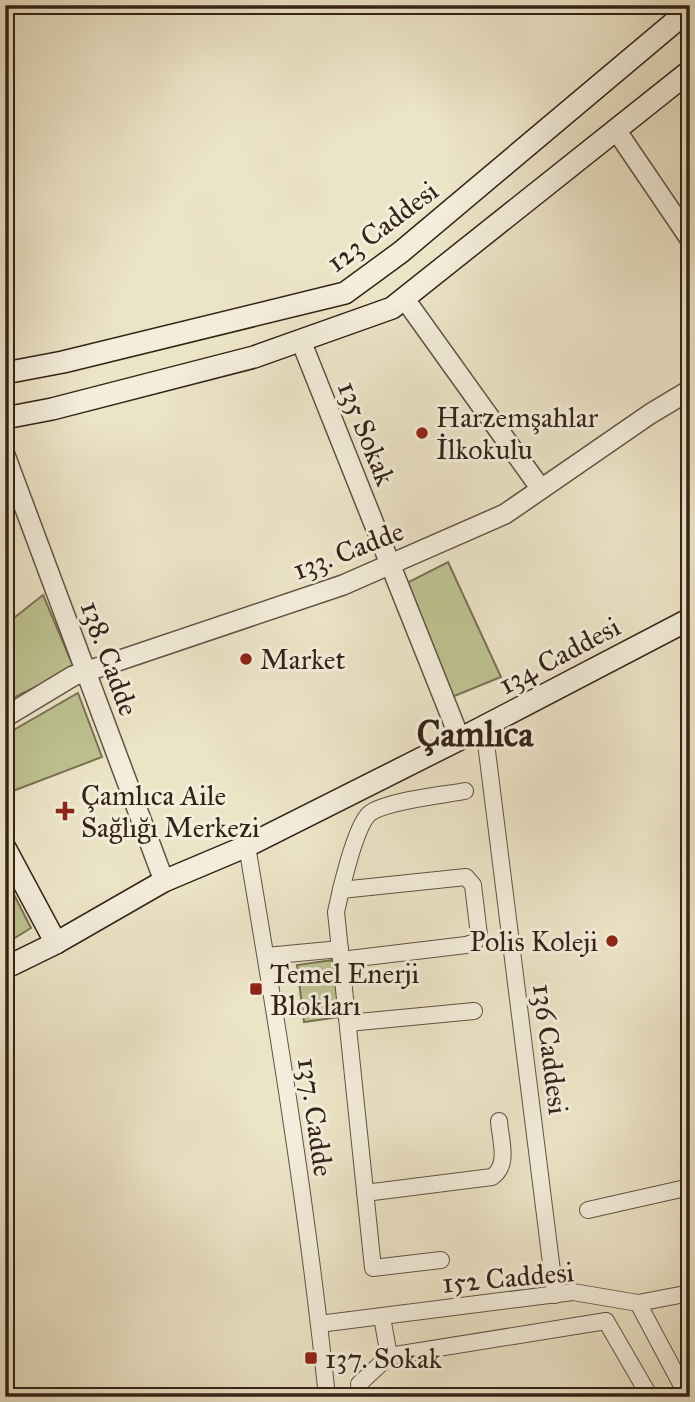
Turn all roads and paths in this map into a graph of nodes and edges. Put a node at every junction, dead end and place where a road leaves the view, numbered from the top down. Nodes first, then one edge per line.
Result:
1 (690, 9) edge
2 (690, 71) edge
3 (616, 130) junction
4 (690, 239) edge
5 (404, 298) junction
6 (300, 341) junction
7 (5, 373) edge
8 (690, 390) edge
9 (5, 418) edge
10 (5, 455) edge
11 (541, 489) junction
12 (389, 566) junction
13 (690, 619) edge
14 (85, 672) junction
15 (5, 717) edge
16 (484, 727) junction
17 (460, 739) junction
18 (465, 791) dead end
19 (247, 846) junction
20 (5, 848) edge
21 (164, 881) junction
22 (341, 890) junction
23 (56, 943) junction
24 (340, 954) junction
25 (266, 956) junction
26 (5, 968) edge
27 (474, 1011) dead end
28 (348, 1023) junction
29 (499, 1121) dead end
30 (690, 1187) edge
31 (365, 1193) junction
32 (588, 1210) dead end
33 (441, 1260) dead end
34 (555, 1294) junction
35 (690, 1296) edge
36 (638, 1303) junction
37 (382, 1317) junction
38 (319, 1324) junction
39 (389, 1356) junction
40 (327, 1397) edge
41 (361, 1397) edge
42 (650, 1397) edge
43 (688, 1397) edge

1 - 7 main road, 123 Caddesi
2 - 3 main road
3 - 4 street
3 - 5 main road
5 - 6 main road
5 - 11 street
6 - 9 main road
6 - 12 street, 135 Sokak
8 - 11 street, 133. Cadde
10 - 14 street, 138. Cadde
11 - 12 street, 133. Cadde
12 - 14 street, 133. Cadde
12 - 17 street, 135 Sokak
13 - 16 main road, 134 Caddesi
14 - 15 street, 133. Cadde
14 - 21 street, 138. Cadde
16 - 17 main road, 134 Caddesi
16 - 34 street, 136 Caddesi
17 - 19 main road, 134 Caddesi
18 - 22 street
19 - 21 main road, 134 Caddesi
19 - 25 street, 137. Cadde
20 - 23 main road
21 - 23 main road, 134 Caddesi
22 - 24 street
22 - 24 street
23 - 26 main road, 134 Caddesi
24 - 25 street
24 - 28 street
25 - 38 street, 137. Cadde
27 - 28 street
28 - 31 street
29 - 31 street
30 - 32 street
31 - 33 street
34 - 36 street, 152 Caddesi
34 - 37 street, 152 Caddesi
35 - 36 street
36 - 43 street
37 - 38 street, 152 Caddesi
37 - 39 street
38 - 40 street, 137. Cadde
39 - 41 street
39 - 42 street

